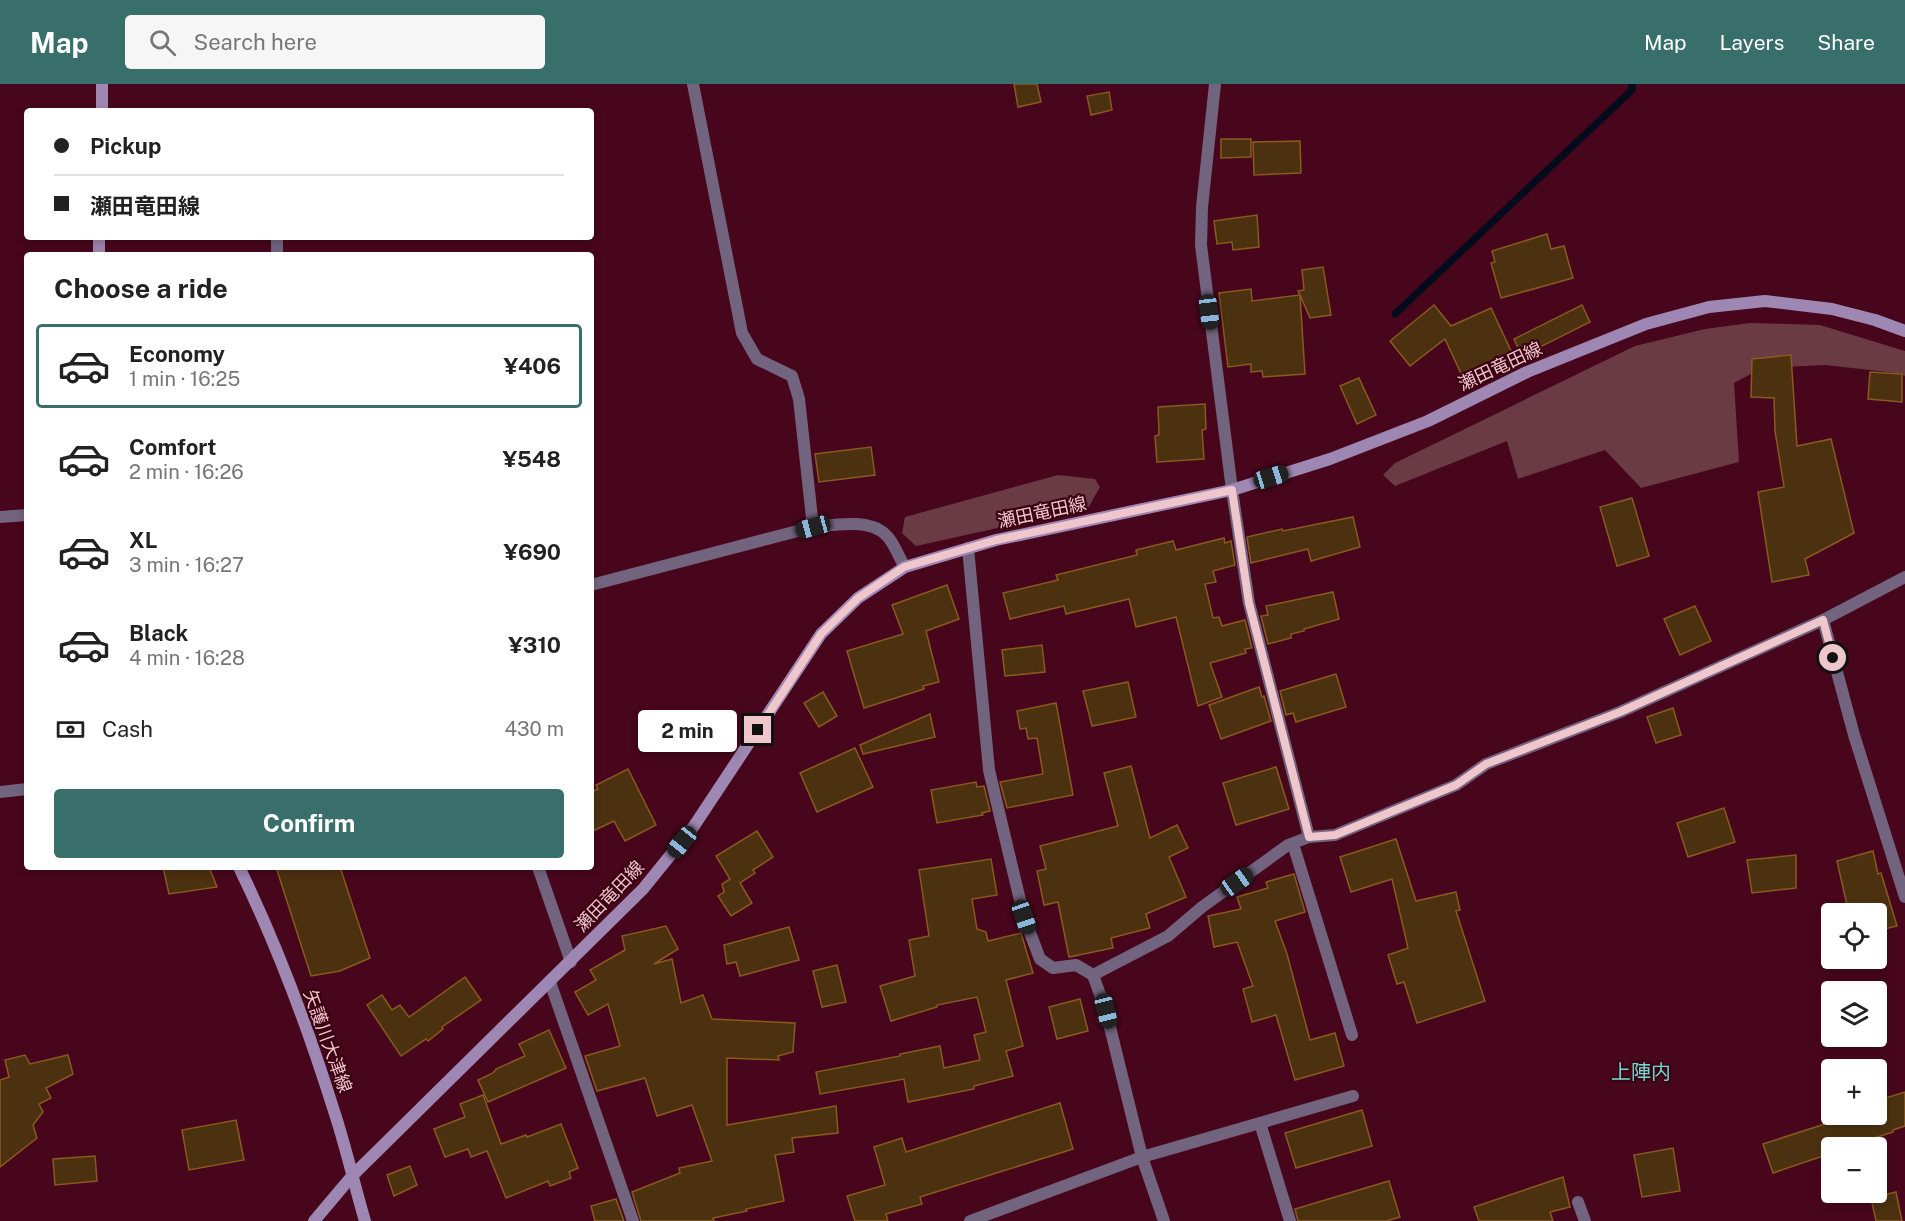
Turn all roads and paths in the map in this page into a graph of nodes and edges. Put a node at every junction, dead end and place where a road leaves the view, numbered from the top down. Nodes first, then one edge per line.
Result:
1 (102, 84) edge
2 (693, 84) edge
3 (1215, 84) edge
4 (102, 108) edge
5 (1905, 331) edge
6 (1232, 490) junction
7 (24, 515) edge
8 (0, 517) edge
9 (813, 527) junction
10 (968, 548) junction
11 (904, 567) junction
12 (1905, 576) edge
13 (594, 584) edge
14 (1823, 620) junction
15 (24, 789) edge
16 (0, 792) edge
17 (1309, 837) junction
18 (1293, 844) junction
19 (240, 870) edge
20 (539, 870) edge
21 (1905, 897) edge
22 (571, 962) junction
23 (1093, 975) junction
24 (550, 982) junction
25 (1352, 1035) dead end
26 (1353, 1096) dead end
27 (1260, 1123) junction
28 (1142, 1157) junction
29 (352, 1176) junction
30 (1578, 1202) dead end
31 (314, 1221) edge
32 (365, 1221) edge
33 (633, 1221) edge
34 (970, 1221) edge
35 (1164, 1221) edge
36 (1290, 1221) edge
37 (1585, 1221) edge

1 - 4 main road
2 - 9 street
3 - 6 street
5 - 6 main road, 瀬田竜田線
6 - 10 main road, 瀬田竜田線
6 - 17 street
7 - 8 street
9 - 11 street
9 - 13 street
10 - 11 main road, 瀬田竜田線
10 - 23 street
11 - 22 main road, 瀬田竜田線
12 - 14 street
14 - 17 street
14 - 21 street
15 - 16 street
17 - 18 street
18 - 23 street
18 - 25 street
19 - 29 main road, 矢護川大津線
20 - 22 street
22 - 24 main road, 瀬田竜田線
23 - 28 street
24 - 29 main road, 瀬田竜田線
24 - 33 street
26 - 27 street
27 - 28 street
27 - 36 street
28 - 34 street
28 - 35 street
29 - 31 main road
29 - 32 main road, 矢護川大津線
30 - 37 street

